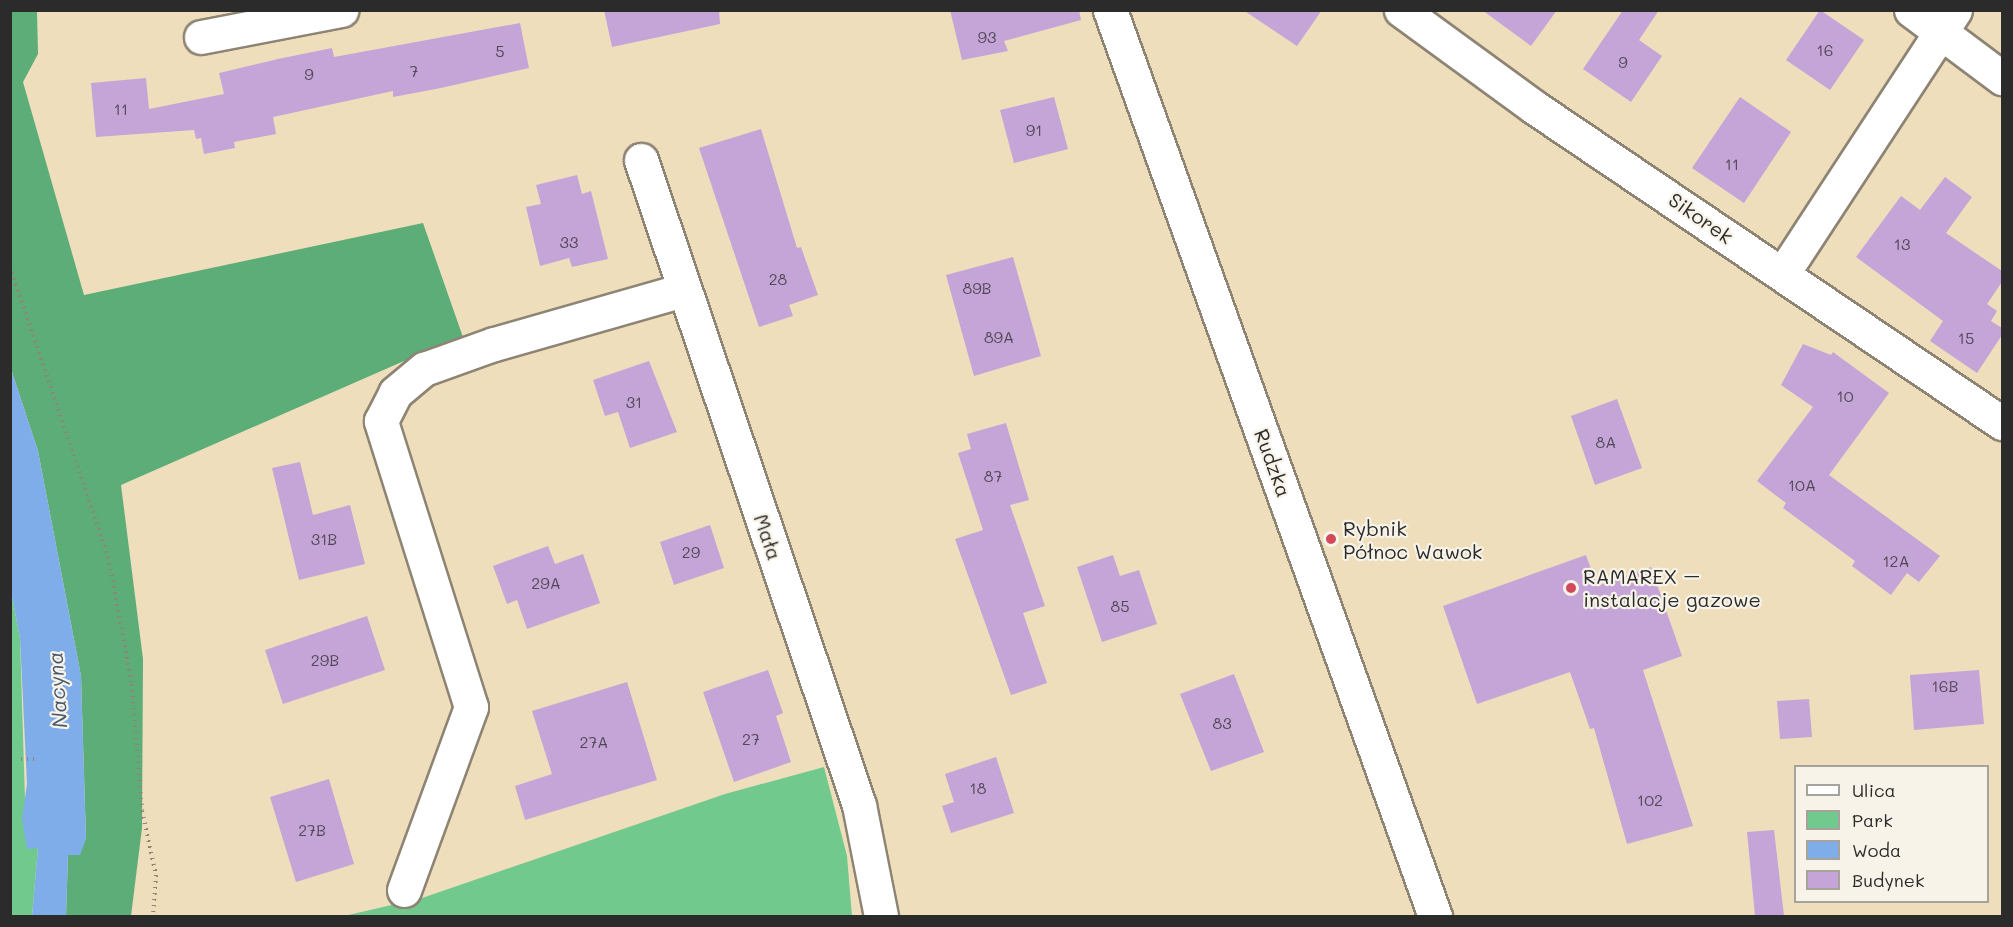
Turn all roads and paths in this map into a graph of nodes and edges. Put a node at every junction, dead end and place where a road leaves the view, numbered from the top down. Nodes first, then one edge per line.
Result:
1 (341, 10) edge
2 (1110, 10) edge
3 (1401, 10) edge
4 (1911, 10) edge
5 (1947, 22) edge
6 (201, 37) dead end
7 (2002, 78) edge
8 (641, 160) dead end
9 (10, 267) edge
10 (1783, 273) junction
11 (684, 290) junction
12 (2002, 423) edge
13 (21, 759) dead end
14 (38, 759) dead end
15 (404, 890) dead end
16 (153, 916) edge
17 (881, 916) edge
18 (1435, 916) edge

1 - 6 street
2 - 18 street, Rudzka
3 - 10 street, Sikorek
4 - 5 street
5 - 7 street
5 - 10 street
8 - 11 street, Mała
9 - 16 path
10 - 12 street, Sikorek
11 - 15 street
11 - 17 street, Mała
13 - 14 path

